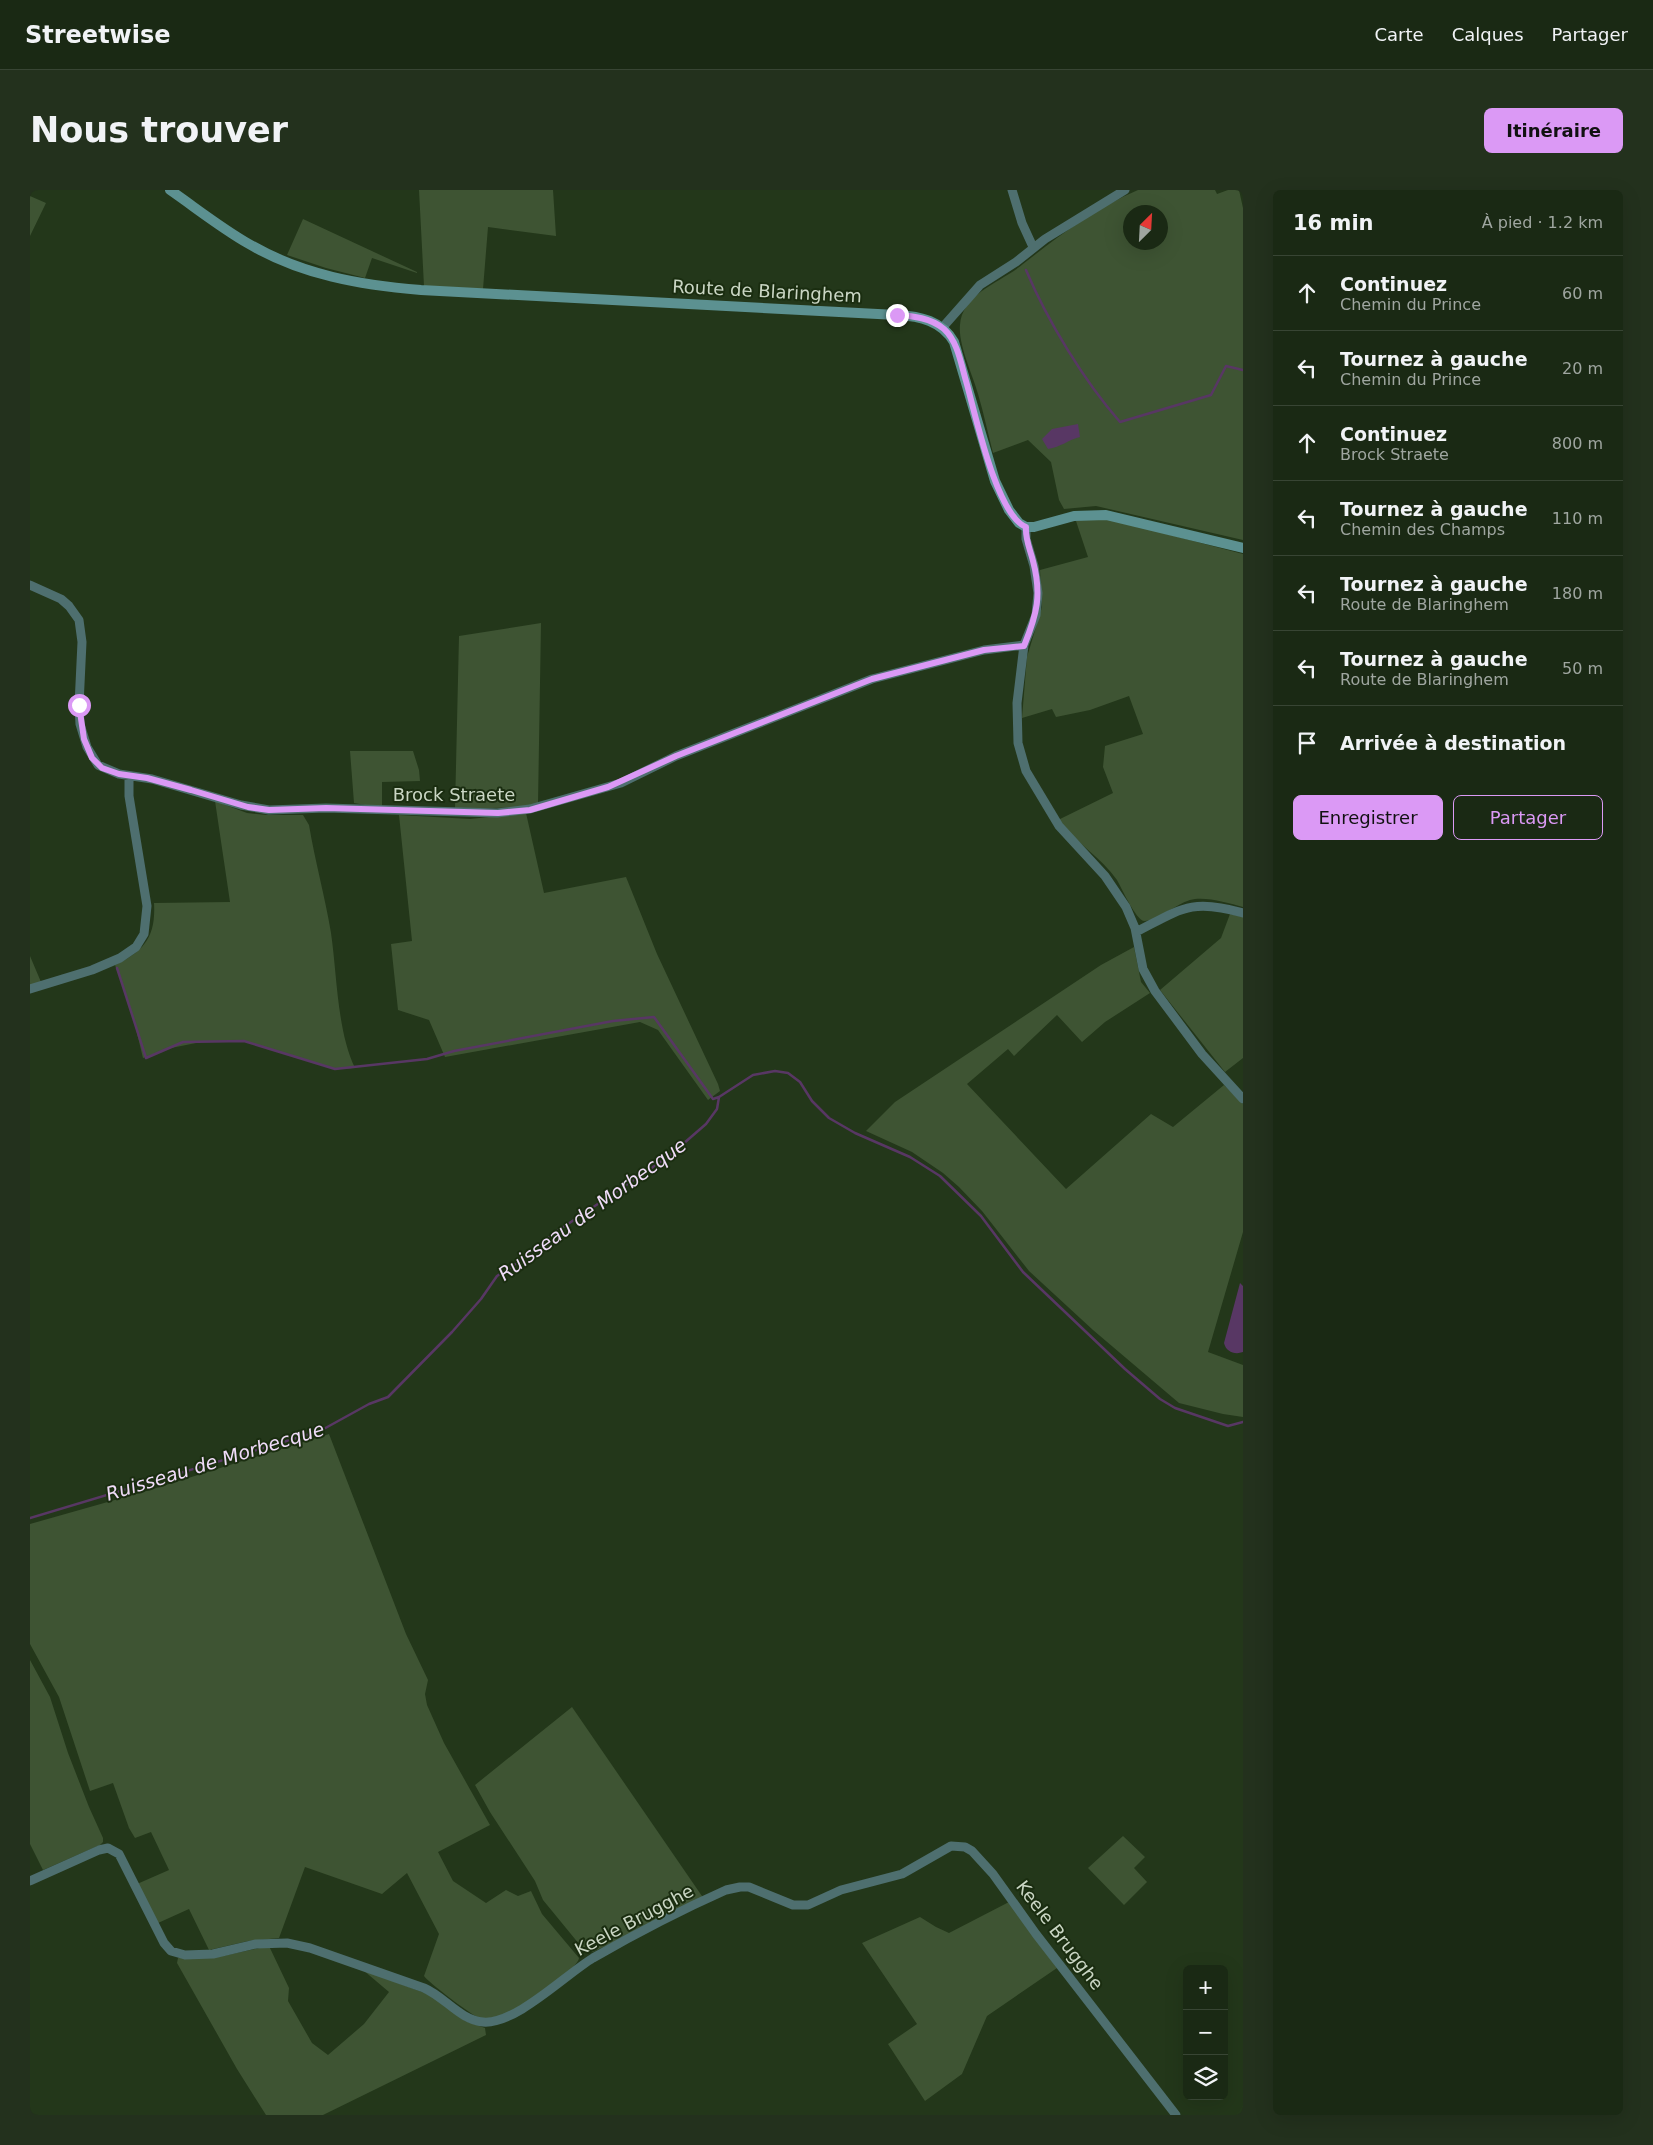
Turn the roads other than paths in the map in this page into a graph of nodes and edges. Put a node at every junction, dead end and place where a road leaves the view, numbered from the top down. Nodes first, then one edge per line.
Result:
1 (170, 190) edge
2 (1012, 190) edge
3 (1125, 190) edge
4 (1033, 247) junction
5 (942, 328) junction
6 (1026, 527) junction
7 (1243, 548) edge
8 (30, 585) edge
9 (1024, 646) junction
10 (130, 776) junction
11 (1243, 913) edge
12 (1136, 932) junction
13 (30, 989) edge
14 (1243, 1099) edge
15 (30, 1881) edge
16 (1176, 2115) edge

1 - 5 street, Route de Blaringhem
2 - 4 street
3 - 4 street
4 - 5 street
5 - 6 street
6 - 7 street
6 - 9 street
8 - 10 street, Brock Straete
9 - 10 street, Brock Straete
9 - 12 street
10 - 13 street
11 - 12 street
12 - 14 street
15 - 16 street, Keele Brugghe

